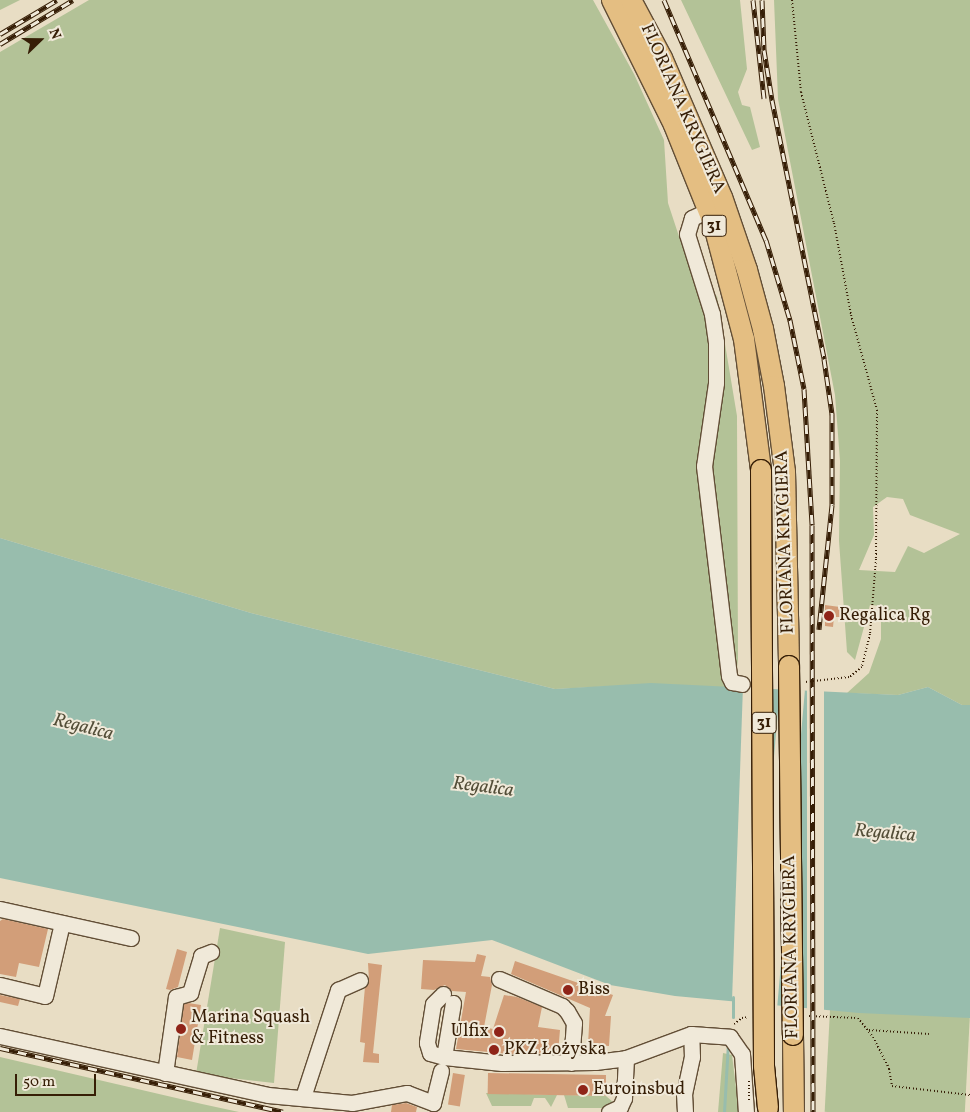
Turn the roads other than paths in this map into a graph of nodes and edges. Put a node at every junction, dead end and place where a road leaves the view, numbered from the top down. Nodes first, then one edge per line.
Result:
1 (612, 0) edge
2 (631, 0) edge
3 (709, 210) junction
4 (742, 684) dead end
5 (0, 909) edge
6 (62, 923) junction
7 (131, 938) dead end
8 (211, 952) dead end
9 (499, 979) dead end
10 (360, 980) dead end
11 (0, 986) edge
12 (691, 1034) junction
13 (0, 1036) edge
14 (626, 1058) junction
15 (572, 1063) junction
16 (442, 1064) junction
17 (165, 1073) junction
18 (303, 1098) junction
19 (768, 1110) edge
20 (609, 1112) edge
21 (685, 1112) edge
22 (746, 1112) edge
23 (794, 1112) edge

1 - 3 main road, FLORIANA KRYGIERA / 31
2 - 23 main road, FLORIANA KRYGIERA / 31, bridge
3 - 4 street
3 - 19 main road, FLORIANA KRYGIERA / 31, bridge
5 - 6 street
6 - 7 street
6 - 11 street
8 - 17 street
9 - 15 street
10 - 18 street
12 - 14 street
12 - 21 street
12 - 22 street
13 - 17 street
14 - 15 street
14 - 20 street
15 - 16 street
16 - 16 street
16 - 18 street
17 - 18 street

